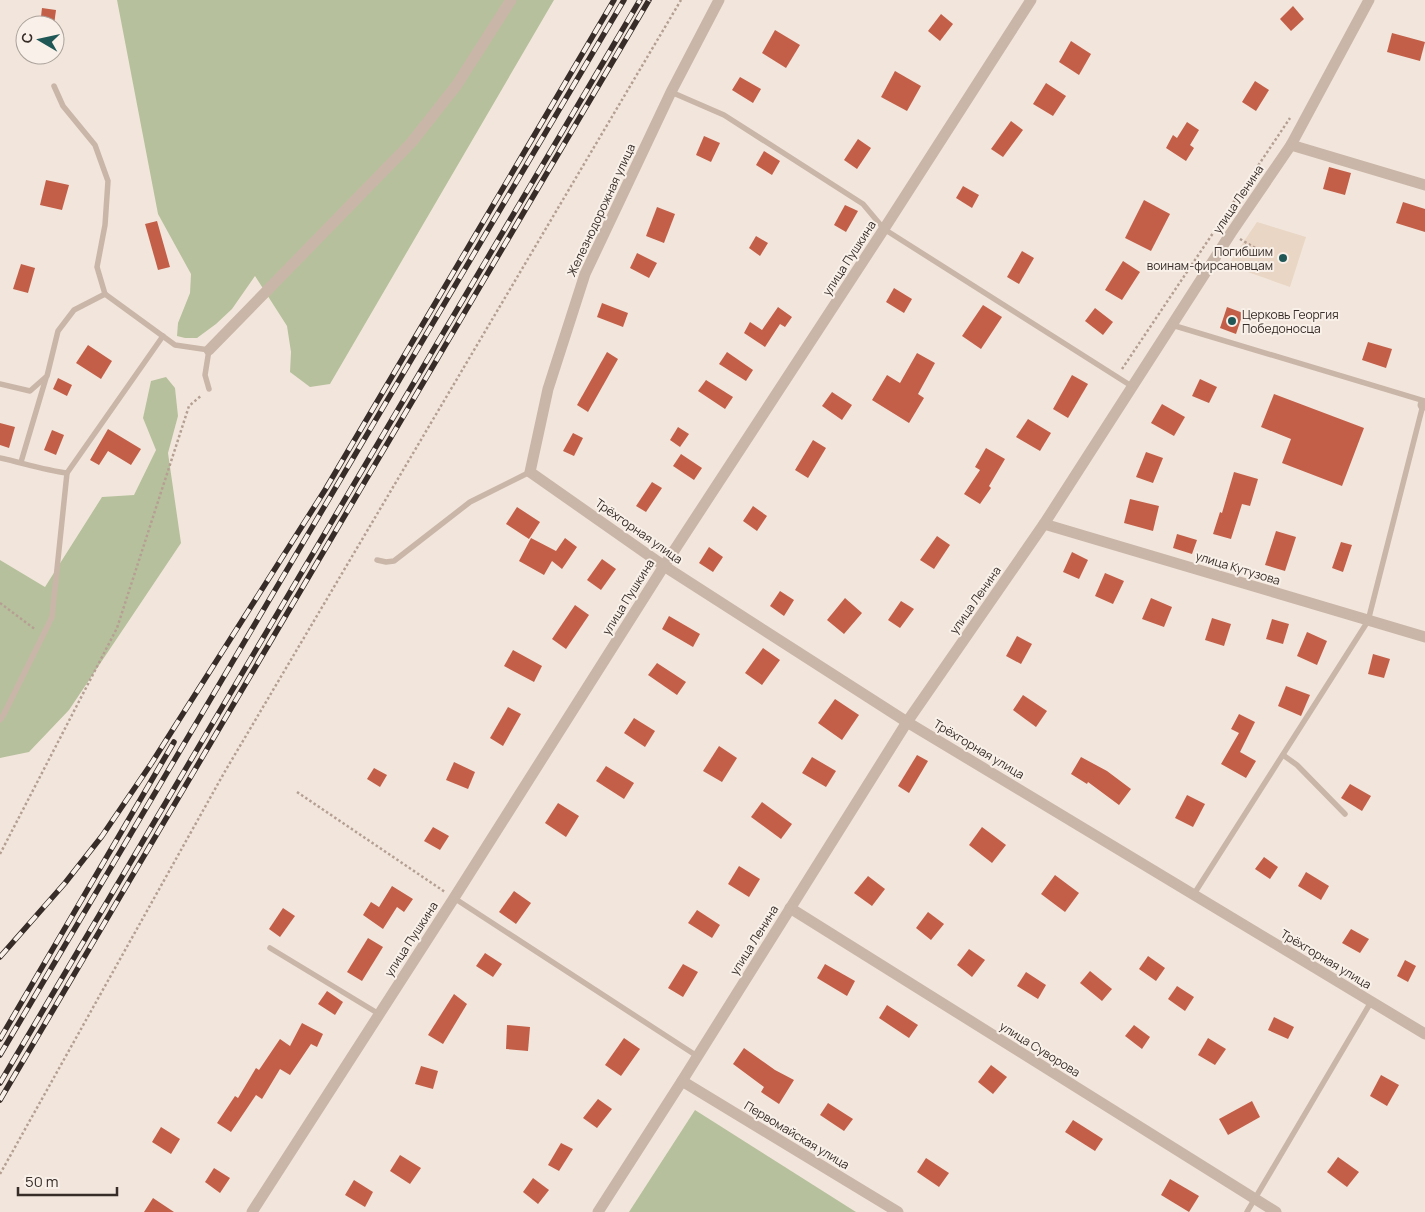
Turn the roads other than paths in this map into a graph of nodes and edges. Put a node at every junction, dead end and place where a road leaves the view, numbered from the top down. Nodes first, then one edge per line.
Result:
1 (511, 0) edge
2 (719, 0) edge
3 (1031, 0) edge
4 (1369, 0) edge
5 (54, 86) dead end
6 (671, 92) junction
7 (1291, 145) junction
8 (1425, 185) edge
9 (884, 229) junction
10 (105, 294) junction
11 (1172, 325) junction
12 (163, 336) junction
13 (209, 350) junction
14 (46, 376) junction
15 (0, 384) edge
16 (1133, 387) junction
17 (208, 389) road end
18 (1424, 404) edge
19 (0, 458) edge
20 (21, 462) junction
21 (530, 472) junction
22 (67, 473) junction
23 (1044, 524) junction
24 (377, 560) dead end
25 (664, 566) junction
26 (1368, 621) junction
27 (1425, 638) edge
28 (0, 720) edge
29 (907, 722) junction
30 (1282, 755) junction
31 (1344, 814) dead end
32 (1194, 894) junction
33 (454, 898) junction
34 (790, 908) junction
35 (270, 948) dead end
36 (1371, 1002) junction
37 (379, 1014) junction
38 (1425, 1034) edge
39 (697, 1056) junction
40 (682, 1081) junction
41 (1255, 1199) junction
42 (252, 1212) edge
43 (598, 1212) edge
44 (898, 1212) edge
45 (1247, 1212) edge
46 (1276, 1212) edge

1 - 13 street
2 - 6 street, Железнодорожная улица
3 - 9 street, улица Пушкина
4 - 7 street, улица Ленина
5 - 10 lane
6 - 9 lane
6 - 21 street, Железнодорожная улица
7 - 8 street
7 - 11 street, улица Ленина
9 - 16 lane
9 - 25 street, улица Пушкина
10 - 12 lane
10 - 14 lane
11 - 16 street, улица Ленина
11 - 18 lane
12 - 13 lane
12 - 22 lane
13 - 17 lane
14 - 15 lane
14 - 20 lane
16 - 23 street, улица Ленина
18 - 26 lane
19 - 20 lane
20 - 22 lane
21 - 24 lane
21 - 25 street, Трёхгорная улица
22 - 28 lane
23 - 26 street, улица Кутузова
23 - 29 street, улица Ленина
25 - 29 street, Трёхгорная улица
25 - 33 street, улица Пушкина
26 - 27 street, улица Кутузова
26 - 30 lane
29 - 32 street, Трёхгорная улица
29 - 34 street, улица Ленина
30 - 31 lane
30 - 32 lane
32 - 36 street, Трёхгорная улица
33 - 37 street, улица Пушкина
33 - 39 lane
34 - 39 street, улица Ленина
34 - 41 street, улица Суворова
35 - 37 lane
36 - 38 street, Трёхгорная улица
36 - 41 lane
37 - 42 street, улица Пушкина
39 - 40 street, улица Ленина
40 - 43 street, улица Ленина
40 - 44 street, Первомайская улица
41 - 45 lane
41 - 46 street, улица Суворова

